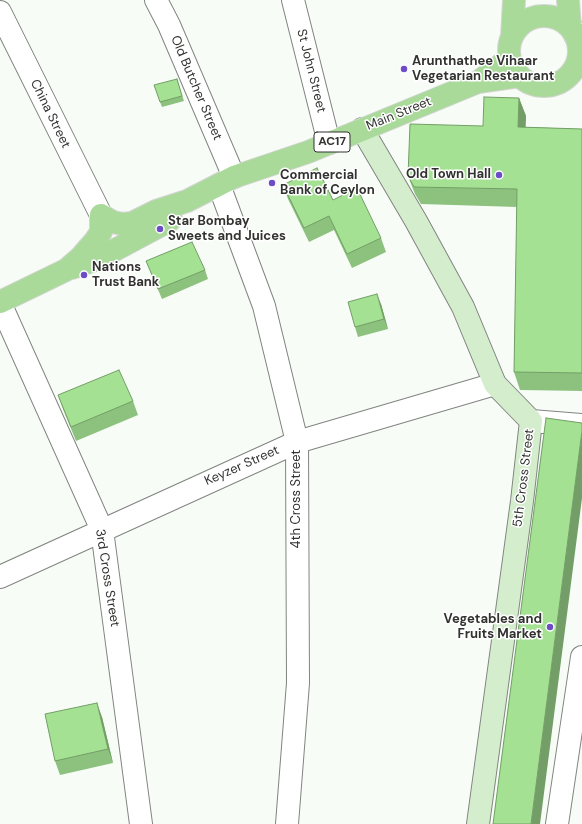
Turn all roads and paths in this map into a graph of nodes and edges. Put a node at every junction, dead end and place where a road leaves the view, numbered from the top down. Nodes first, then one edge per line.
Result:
1 (156, 0) edge
2 (293, 0) edge
3 (514, 0) edge
4 (568, 0) edge
5 (0, 12) edge
6 (578, 42) edge
7 (514, 57) junction
8 (362, 129) junction
9 (329, 143) junction
10 (226, 181) junction
11 (187, 201) junction
12 (101, 215) junction
13 (66, 270) junction
14 (0, 302) edge
15 (495, 384) junction
16 (531, 420) junction
17 (582, 425) edge
18 (297, 442) junction
19 (102, 530) junction
20 (0, 577) edge
21 (582, 657) edge
22 (141, 824) edge
23 (287, 824) edge
24 (478, 824) edge
25 (558, 824) edge

1 - 10 street, Old Butcher Street
2 - 9 street, St John Street
3 - 7 main road
4 - 6 main road
5 - 12 street, China Street
6 - 7 main road
6 - 7 main road
7 - 8 main road, Main Street / AC17
8 - 9 main road, Main Street / AC17
8 - 15 main road, 5th Cross Street
9 - 10 main road, Main Street / AC17
10 - 11 main road, Main Street / AC17
10 - 18 street, 4th Cross Street
11 - 12 main road, Main Street / AC17
11 - 13 main road, Main Street / AC17
12 - 13 main road, Main Street / AC17
13 - 14 main road, Main Street / AC17
14 - 19 street, 3rd Cross Street
15 - 16 main road, 5th Cross Street
15 - 18 street, Keyzer Street
16 - 17 street
16 - 24 main road, 5th Cross Street
18 - 19 street, Keyzer Street
18 - 23 street, 4th Cross Street
19 - 20 street, Keyzer Street
19 - 22 street, 3rd Cross Street
21 - 25 street

